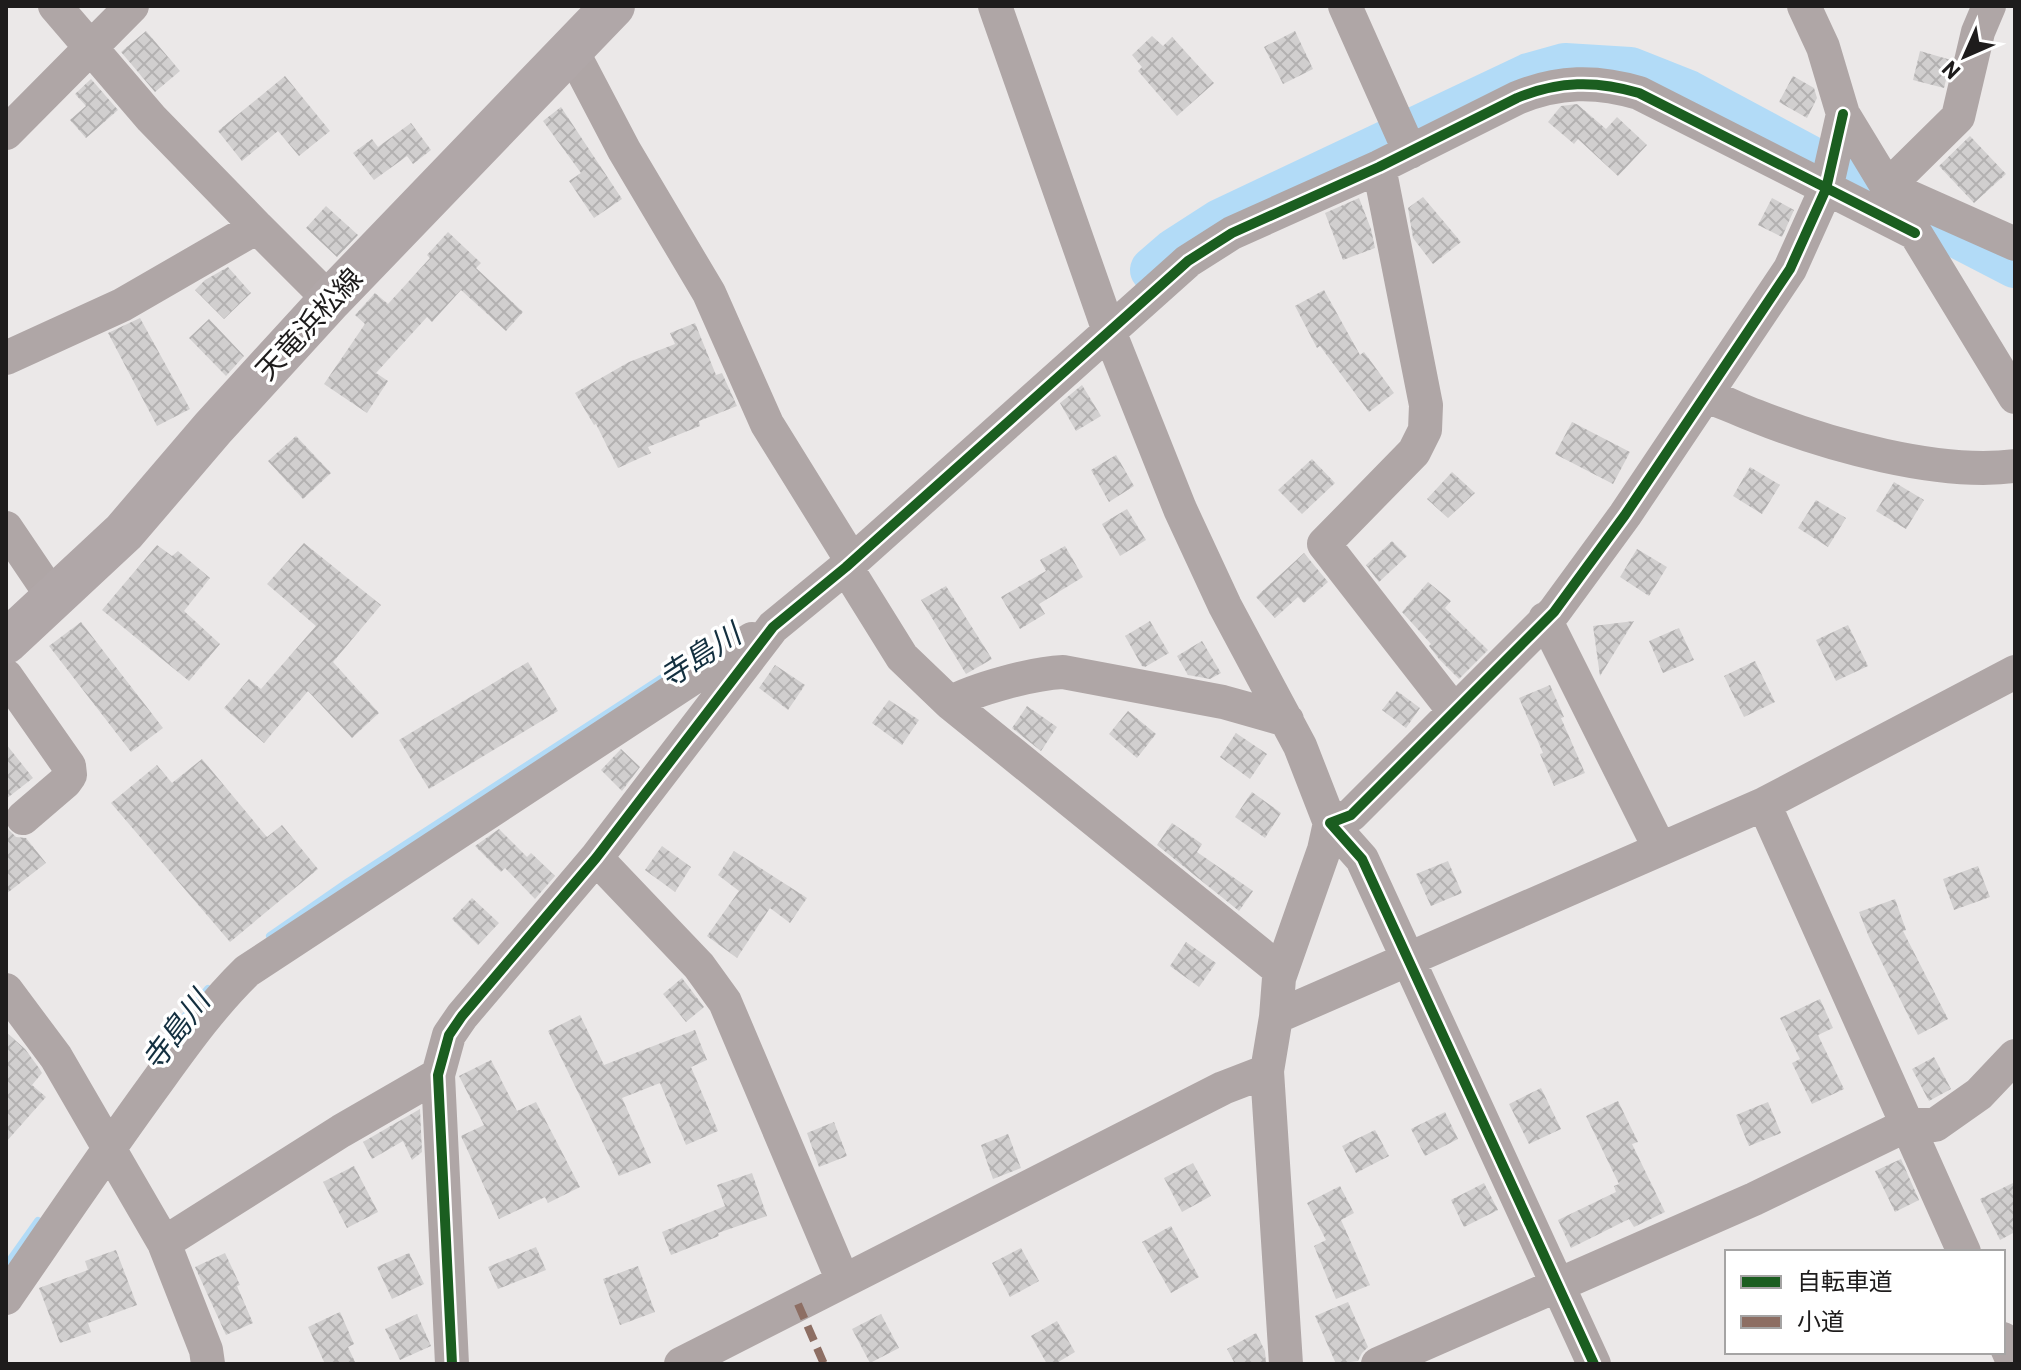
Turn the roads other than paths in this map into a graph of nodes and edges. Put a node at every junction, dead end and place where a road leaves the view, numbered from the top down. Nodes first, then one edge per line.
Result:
1 (55, 6) edge
2 (132, 6) edge
3 (613, 6) edge
4 (995, 6) edge
5 (1345, 6) edge
6 (1804, 6) edge
7 (1989, 6) edge
8 (92, 47) junction
9 (571, 49) junction
10 (1843, 114) junction
11 (6, 133) edge
12 (1406, 142) junction
13 (1379, 167) junction
14 (1887, 187) junction
15 (1826, 189) junction
16 (257, 227) junction
17 (1915, 233) junction
18 (2015, 244) edge
19 (330, 300) junction
20 (1107, 322) junction
21 (6, 358) edge
22 (1705, 396) junction
23 (2015, 397) edge
24 (2015, 466) edge
25 (6, 528) edge
26 (846, 556) junction
27 (54, 599) junction
28 (1545, 619) junction
29 (773, 627) junction
30 (6, 642) edge
31 (2015, 672) edge
32 (6, 676) edge
33 (950, 703) junction
34 (1454, 711) junction
35 (1287, 720) junction
36 (1764, 804) junction
37 (23, 818) dead end
38 (1330, 823) junction
39 (1660, 849) junction
40 (596, 858) junction
41 (1408, 959) junction
42 (1281, 971) junction
43 (6, 990) edge
44 (1276, 1017) junction
45 (2015, 1056) edge
46 (1267, 1071) junction
47 (438, 1075) junction
48 (1907, 1125) junction
49 (103, 1140) junction
50 (164, 1243) junction
51 (1963, 1250) edge
52 (843, 1281) junction
53 (1559, 1286) junction
54 (6, 1298) edge
55 (2005, 1344) edge
56 (208, 1364) edge
57 (452, 1364) edge
58 (681, 1364) edge
59 (1286, 1364) edge
60 (1378, 1364) edge
61 (1594, 1364) edge
62 (2014, 1364) edge

1 - 8 street
2 - 8 street
3 - 9 main road, 天竜浜松線
4 - 20 street
5 - 12 street
6 - 10 street
7 - 14 street
8 - 11 street
8 - 16 street
9 - 19 main road, 天竜浜松線
9 - 26 street
10 - 14 street
10 - 15 street
12 - 13 street
12 - 15 street
13 - 20 street
13 - 34 street
14 - 17 street
14 - 18 street
15 - 17 street
15 - 22 street
16 - 19 street
16 - 21 street
17 - 23 street
19 - 27 main road, 天竜浜松線
20 - 26 street
20 - 35 street
22 - 24 street
22 - 28 street
25 - 27 street
26 - 29 street
26 - 33 street
27 - 30 main road, 天竜浜松線
28 - 34 street
28 - 39 street
29 - 40 street
29 - 49 street
31 - 36 street
32 - 37 street
33 - 35 street
33 - 42 street
34 - 38 street
35 - 38 street
36 - 39 street
36 - 48 street
38 - 41 street
38 - 42 street
39 - 41 street
40 - 47 street
40 - 52 street
41 - 44 street
41 - 53 street
42 - 44 street
43 - 49 street
44 - 46 street
45 - 48 street
46 - 52 street
46 - 59 street
47 - 50 street
47 - 57 street
48 - 51 street
48 - 53 street
49 - 50 street
49 - 54 street
50 - 56 street
52 - 58 street
53 - 60 street
53 - 61 street
55 - 62 street

